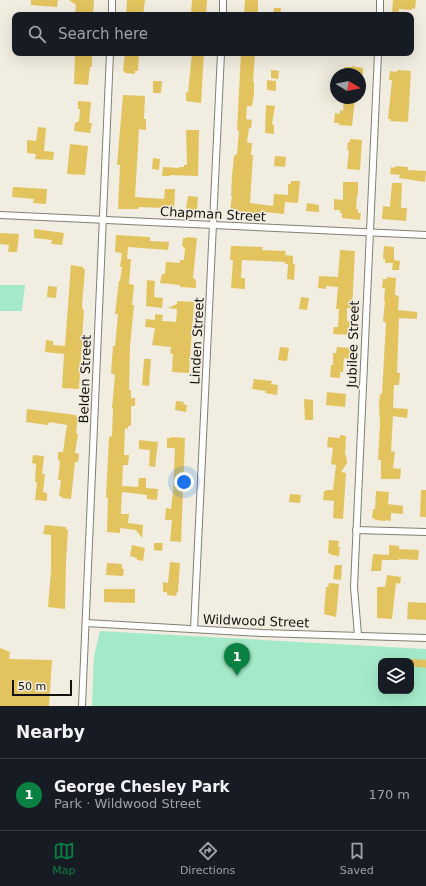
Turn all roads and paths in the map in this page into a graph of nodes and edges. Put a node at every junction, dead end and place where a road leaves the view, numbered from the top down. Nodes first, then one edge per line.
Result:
1 (112, 0) edge
2 (223, 0) edge
3 (380, 0) edge
4 (112, 12) edge
5 (223, 12) edge
6 (380, 12) edge
7 (110, 56) edge
8 (221, 56) edge
9 (378, 56) edge
10 (0, 215) edge
11 (103, 220) junction
12 (213, 224) junction
13 (369, 232) junction
14 (426, 235) edge
15 (356, 530) junction
16 (426, 532) edge
17 (86, 623) junction
18 (194, 629) junction
19 (358, 635) junction
20 (426, 638) edge
21 (82, 706) edge

1 - 4 street
2 - 5 street
3 - 6 street
7 - 11 street, Belden Street
8 - 12 street, Linden Street
9 - 13 street, Jubilee Street
10 - 11 street, Chapman Street
11 - 12 street, Chapman Street
11 - 17 street, Belden Street
12 - 13 street, Chapman Street
12 - 18 street, Linden Street
13 - 14 street, Chapman Street
13 - 15 street, Jubilee Street
15 - 16 street
15 - 19 street, Jubilee Street
17 - 18 street, Wildwood Street
17 - 21 street, Belden Street
18 - 19 street, Wildwood Street
19 - 20 street, Wildwood Street

